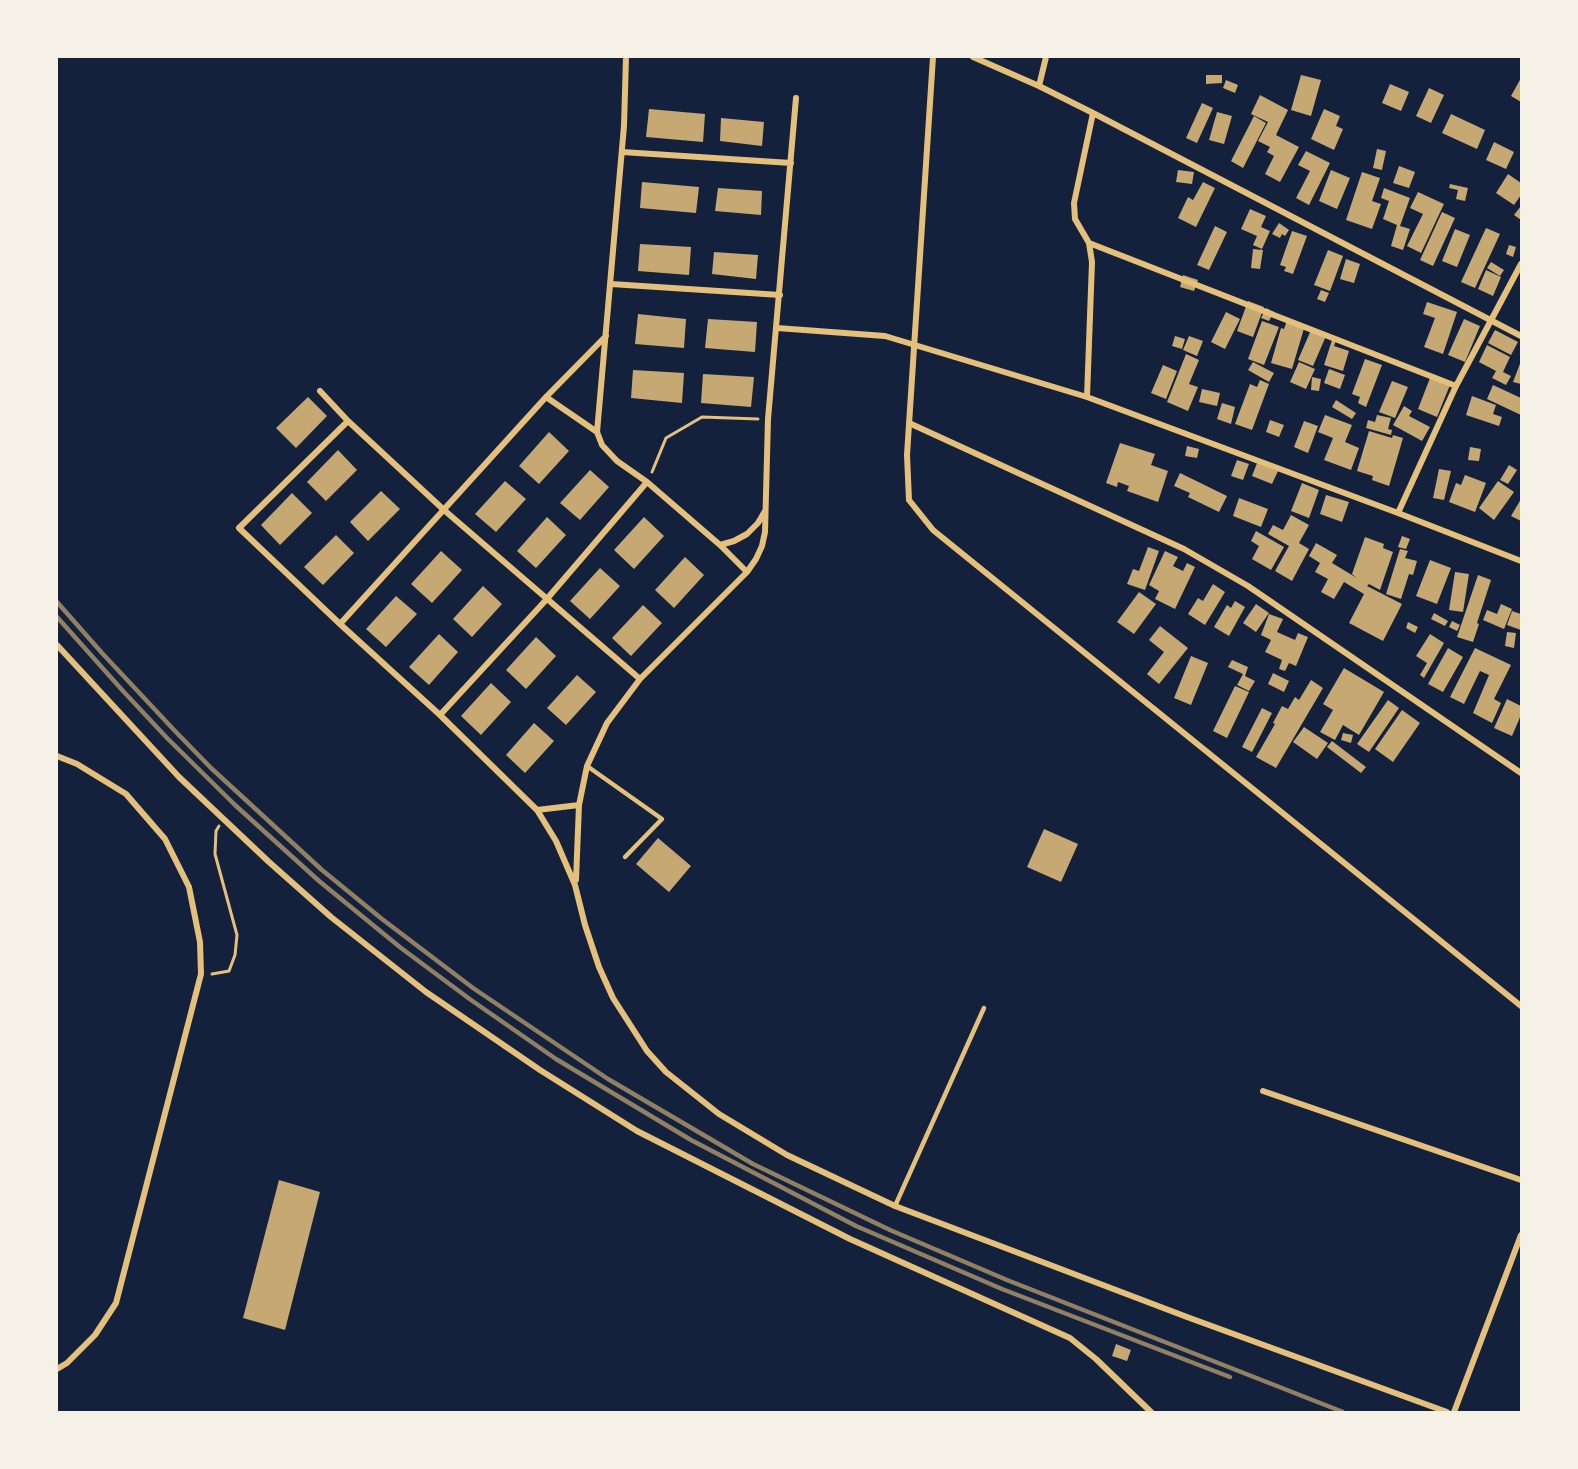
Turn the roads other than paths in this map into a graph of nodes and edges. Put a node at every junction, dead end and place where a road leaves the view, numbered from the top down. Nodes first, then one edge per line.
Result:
1 (626, 57) edge
2 (933, 57) edge
3 (974, 57) edge
4 (1046, 57) edge
5 (1039, 86) junction
6 (796, 98) dead end
7 (1093, 113) junction
8 (622, 152) junction
9 (790, 163) junction
10 (1089, 243) junction
11 (1521, 264) edge
12 (611, 284) junction
13 (780, 295) junction
14 (1492, 321) junction
15 (777, 328) junction
16 (606, 336) junction
17 (1521, 336) edge
18 (915, 344) junction
19 (1456, 386) junction
20 (320, 391) dead end
21 (1087, 396) junction
22 (546, 397) junction
23 (348, 421) junction
24 (909, 423) junction
25 (597, 432) junction
26 (647, 482) junction
27 (444, 510) junction
28 (765, 510) junction
29 (1398, 513) junction
30 (720, 545) junction
31 (1521, 561) edge
32 (747, 572) junction
33 (546, 600) junction
34 (340, 624) junction
35 (57, 645) edge
36 (640, 680) junction
37 (440, 715) junction
38 (57, 756) edge
39 (587, 766) junction
40 (1521, 773) edge
41 (579, 805) junction
42 (537, 810) junction
43 (625, 857) dead end
44 (575, 885) junction
45 (1521, 1006) edge
46 (984, 1008) dead end
47 (1263, 1091) dead end
48 (1521, 1180) edge
49 (895, 1206) junction
50 (1521, 1235) edge
51 (57, 1369) edge
52 (1151, 1412) edge
53 (1447, 1412) edge
54 (1454, 1412) edge

1 - 8 street
2 - 18 street
3 - 5 street
4 - 5 street
5 - 7 street
6 - 9 street
7 - 10 street
7 - 14 street
8 - 9 street
8 - 12 street
9 - 13 street
10 - 19 street
10 - 21 street
11 - 14 street
12 - 13 street
12 - 16 street
13 - 15 street
14 - 17 street
14 - 19 street
15 - 18 street
15 - 28 street
16 - 22 street
16 - 25 street
18 - 21 street
18 - 24 street
19 - 29 street
20 - 23 street
21 - 29 street
22 - 25 street
22 - 27 street
23 - 27 street
23 - 34 street
24 - 40 street
24 - 45 street
25 - 26 street
26 - 30 street
26 - 33 street
27 - 33 street
27 - 34 street
28 - 30 street
28 - 32 street
29 - 31 street
30 - 32 street
32 - 36 street
33 - 36 street
33 - 37 street
34 - 37 street
35 - 52 street
36 - 39 street
37 - 42 street
38 - 51 street
39 - 41 street
39 - 43 lane
41 - 42 street
41 - 44 street
42 - 44 street
44 - 49 street
46 - 49 lane
47 - 48 street
49 - 53 street
50 - 54 street

